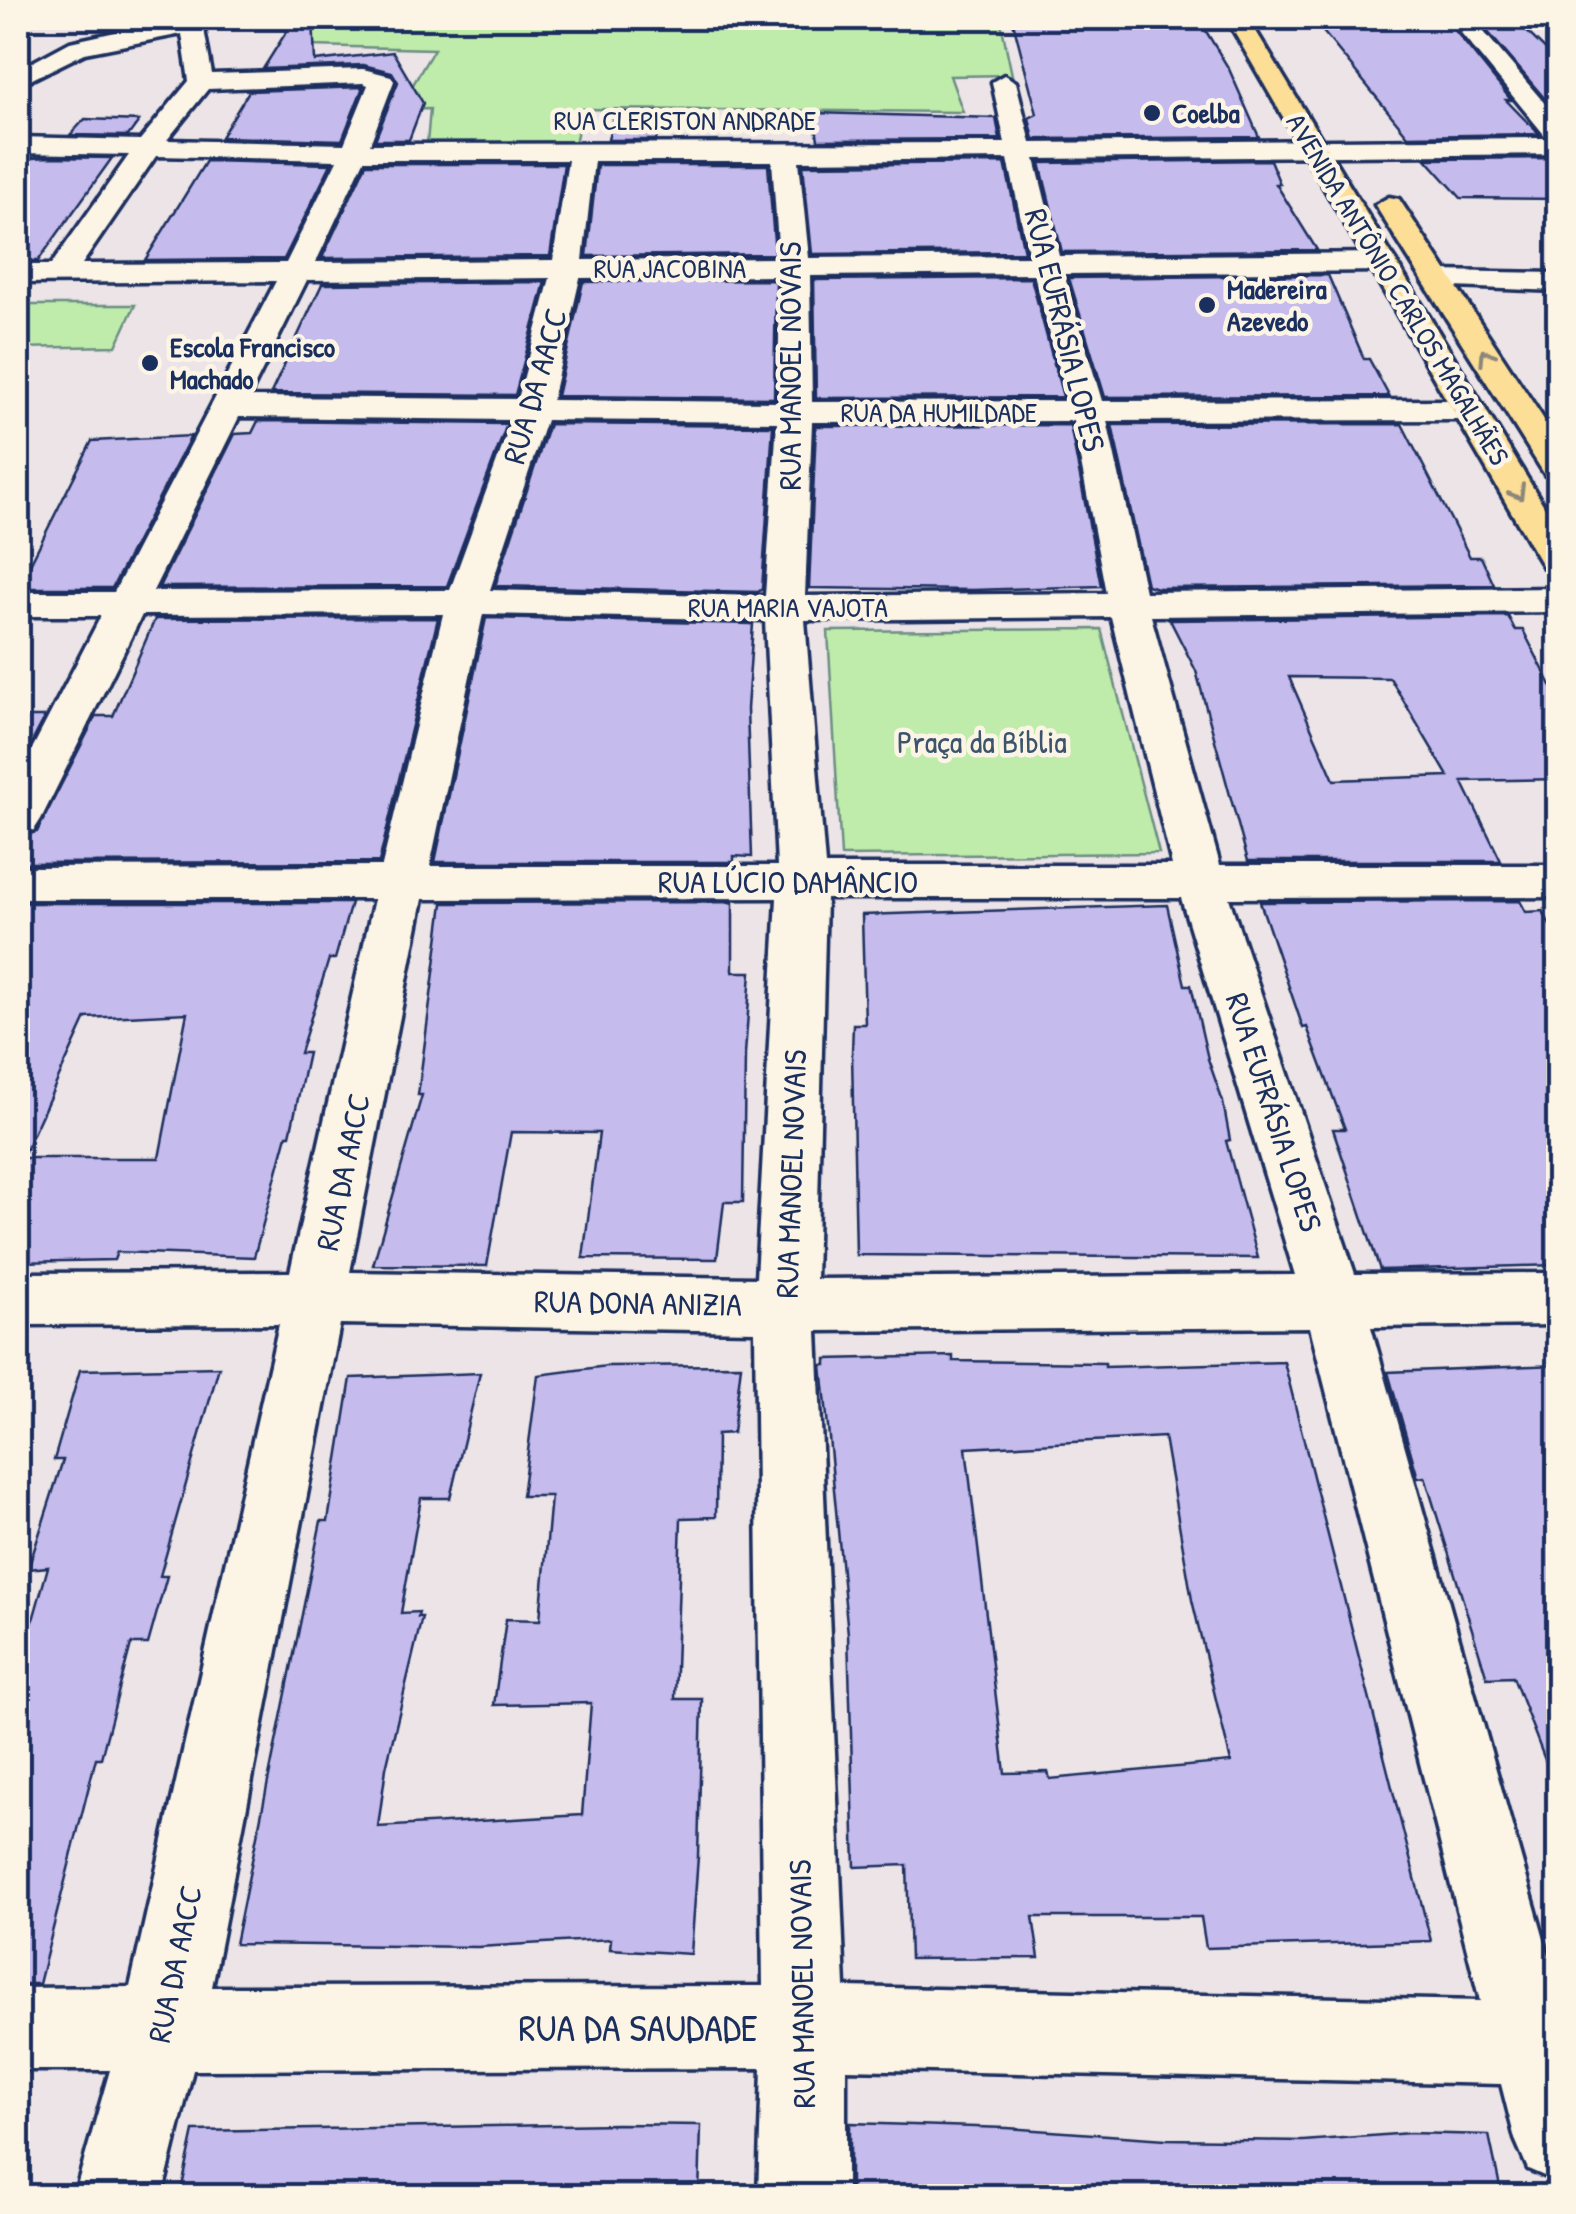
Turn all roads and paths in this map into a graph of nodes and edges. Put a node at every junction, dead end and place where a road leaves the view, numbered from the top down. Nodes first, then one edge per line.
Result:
1 (1237, 18) edge
2 (1265, 18) edge
3 (1460, 18) edge
4 (192, 21) edge
5 (18, 79) edge
6 (201, 82) junction
7 (1004, 82) dead end
8 (1309, 82) dead end
9 (1331, 115) dead end
10 (1558, 135) edge
11 (18, 145) edge
12 (148, 146) junction
13 (1558, 146) edge
14 (1314, 148) junction
15 (1353, 148) junction
16 (354, 152) junction
17 (582, 152) junction
18 (1024, 153) junction
19 (785, 154) junction
20 (1382, 262) junction
21 (1046, 265) junction
22 (794, 268) junction
23 (567, 269) junction
24 (297, 270) junction
25 (18, 274) edge
26 (60, 274) junction
27 (1438, 280) junction
28 (1558, 282) edge
29 (230, 406) junction
30 (533, 408) junction
31 (1469, 410) junction
32 (796, 412) junction
33 (1088, 412) junction
34 (1558, 467) edge
35 (1558, 560) edge
36 (1558, 600) edge
37 (466, 602) junction
38 (18, 604) edge
39 (1128, 605) junction
40 (124, 606) junction
41 (784, 608) junction
42 (18, 819) edge
43 (402, 882) junction
44 (802, 882) junction
45 (1558, 882) edge
46 (18, 884) edge
47 (1201, 885) junction
48 (317, 1298) junction
49 (1333, 1299) junction
50 (1558, 1299) edge
51 (18, 1300) edge
52 (785, 1306) junction
53 (806, 2027) junction
54 (18, 2029) edge
55 (162, 2030) junction
56 (1545, 2044) edge
57 (1558, 2139) edge
58 (118, 2196) edge
59 (802, 2196) edge

1 - 14 main road, AVENIDA ANTÔNIO CARLOS MAGALHÃES
2 - 8 main road, AVENIDA ANTÔNIO CARLOS MAGALHÃES
3 - 10 street
4 - 5 street
4 - 6 street
6 - 12 street
6 - 16 street
7 - 18 street, RUA EUFRÁSIA LOPES
9 - 15 main road, AVENIDA ANTÔNIO CARLOS MAGALHÃES
11 - 12 street, RUA CLERISTON ANDRADE
12 - 16 street, RUA CLERISTON ANDRADE
12 - 26 street
13 - 15 street, RUA CLERISTON ANDRADE
14 - 15 street, RUA CLERISTON ANDRADE
14 - 18 street, RUA CLERISTON ANDRADE
14 - 20 main road, AVENIDA ANTÔNIO CARLOS MAGALHÃES
15 - 27 main road, AVENIDA ANTÔNIO CARLOS MAGALHÃES
16 - 17 street, RUA CLERISTON ANDRADE
16 - 24 street
17 - 19 street, RUA CLERISTON ANDRADE
17 - 23 street, RUA DA AACC
18 - 19 street, RUA CLERISTON ANDRADE
18 - 21 street, RUA EUFRÁSIA LOPES
19 - 22 street, RUA MANOEL NOVAIS
20 - 21 street, RUA JACOBINA
20 - 31 main road, AVENIDA ANTÔNIO CARLOS MAGALHÃES
21 - 22 street, RUA JACOBINA
21 - 33 street, RUA EUFRÁSIA LOPES
22 - 23 street, RUA JACOBINA
22 - 32 street, RUA MANOEL NOVAIS
23 - 24 street, RUA JACOBINA
23 - 30 street, RUA DA AACC
24 - 26 street, RUA JACOBINA
24 - 29 street
25 - 26 street, RUA JACOBINA
27 - 28 street
34 -> 27 main road, AVENIDA ANTÔNIO CARLOS MAGALHÃES
29 - 30 street, RUA DA HUMILDADE
29 - 40 street
30 - 32 street, RUA DA HUMILDADE
30 - 37 street, RUA DA AACC
31 - 33 street, RUA DA HUMILDADE
31 -> 35 main road, AVENIDA ANTÔNIO CARLOS MAGALHÃES
32 - 33 street, RUA DA HUMILDADE
32 - 41 street, RUA MANOEL NOVAIS
33 - 39 street, RUA EUFRÁSIA LOPES
36 - 39 street, RUA MARIA VAJOTA
37 - 40 street, RUA MARIA VAJOTA
37 - 41 street, RUA MARIA VAJOTA
37 - 43 street, RUA DA AACC
38 - 40 street, RUA MARIA VAJOTA
39 - 41 street, RUA MARIA VAJOTA
39 - 47 street, RUA EUFRÁSIA LOPES
40 - 42 street
41 - 44 street, RUA MANOEL NOVAIS
43 - 44 street, RUA LÚCIO DAMÂNCIO
43 - 46 street, RUA LÚCIO DAMÂNCIO
43 - 48 street, RUA DA AACC
44 - 47 street, RUA LÚCIO DAMÂNCIO
44 - 52 street, RUA MANOEL NOVAIS
45 - 47 street, RUA LÚCIO DAMÂNCIO
47 - 49 street, RUA EUFRÁSIA LOPES
48 - 51 street, RUA DONA ANIZIA
48 - 52 street, RUA DONA ANIZIA
48 - 55 street, RUA DA AACC
49 - 50 street, RUA DONA ANIZIA
49 - 52 street, RUA DONA ANIZIA
49 - 56 street, RUA EUFRÁSIA LOPES
52 - 53 street, RUA MANOEL NOVAIS
53 - 55 street, RUA DA SAUDADE
53 - 56 street, RUA DA SAUDADE
53 - 59 street, RUA MANOEL NOVAIS
54 - 55 street, RUA DA SAUDADE
55 - 58 street, RUA DA AACC
56 - 57 street, RUA EUFRÁSIA LOPES

